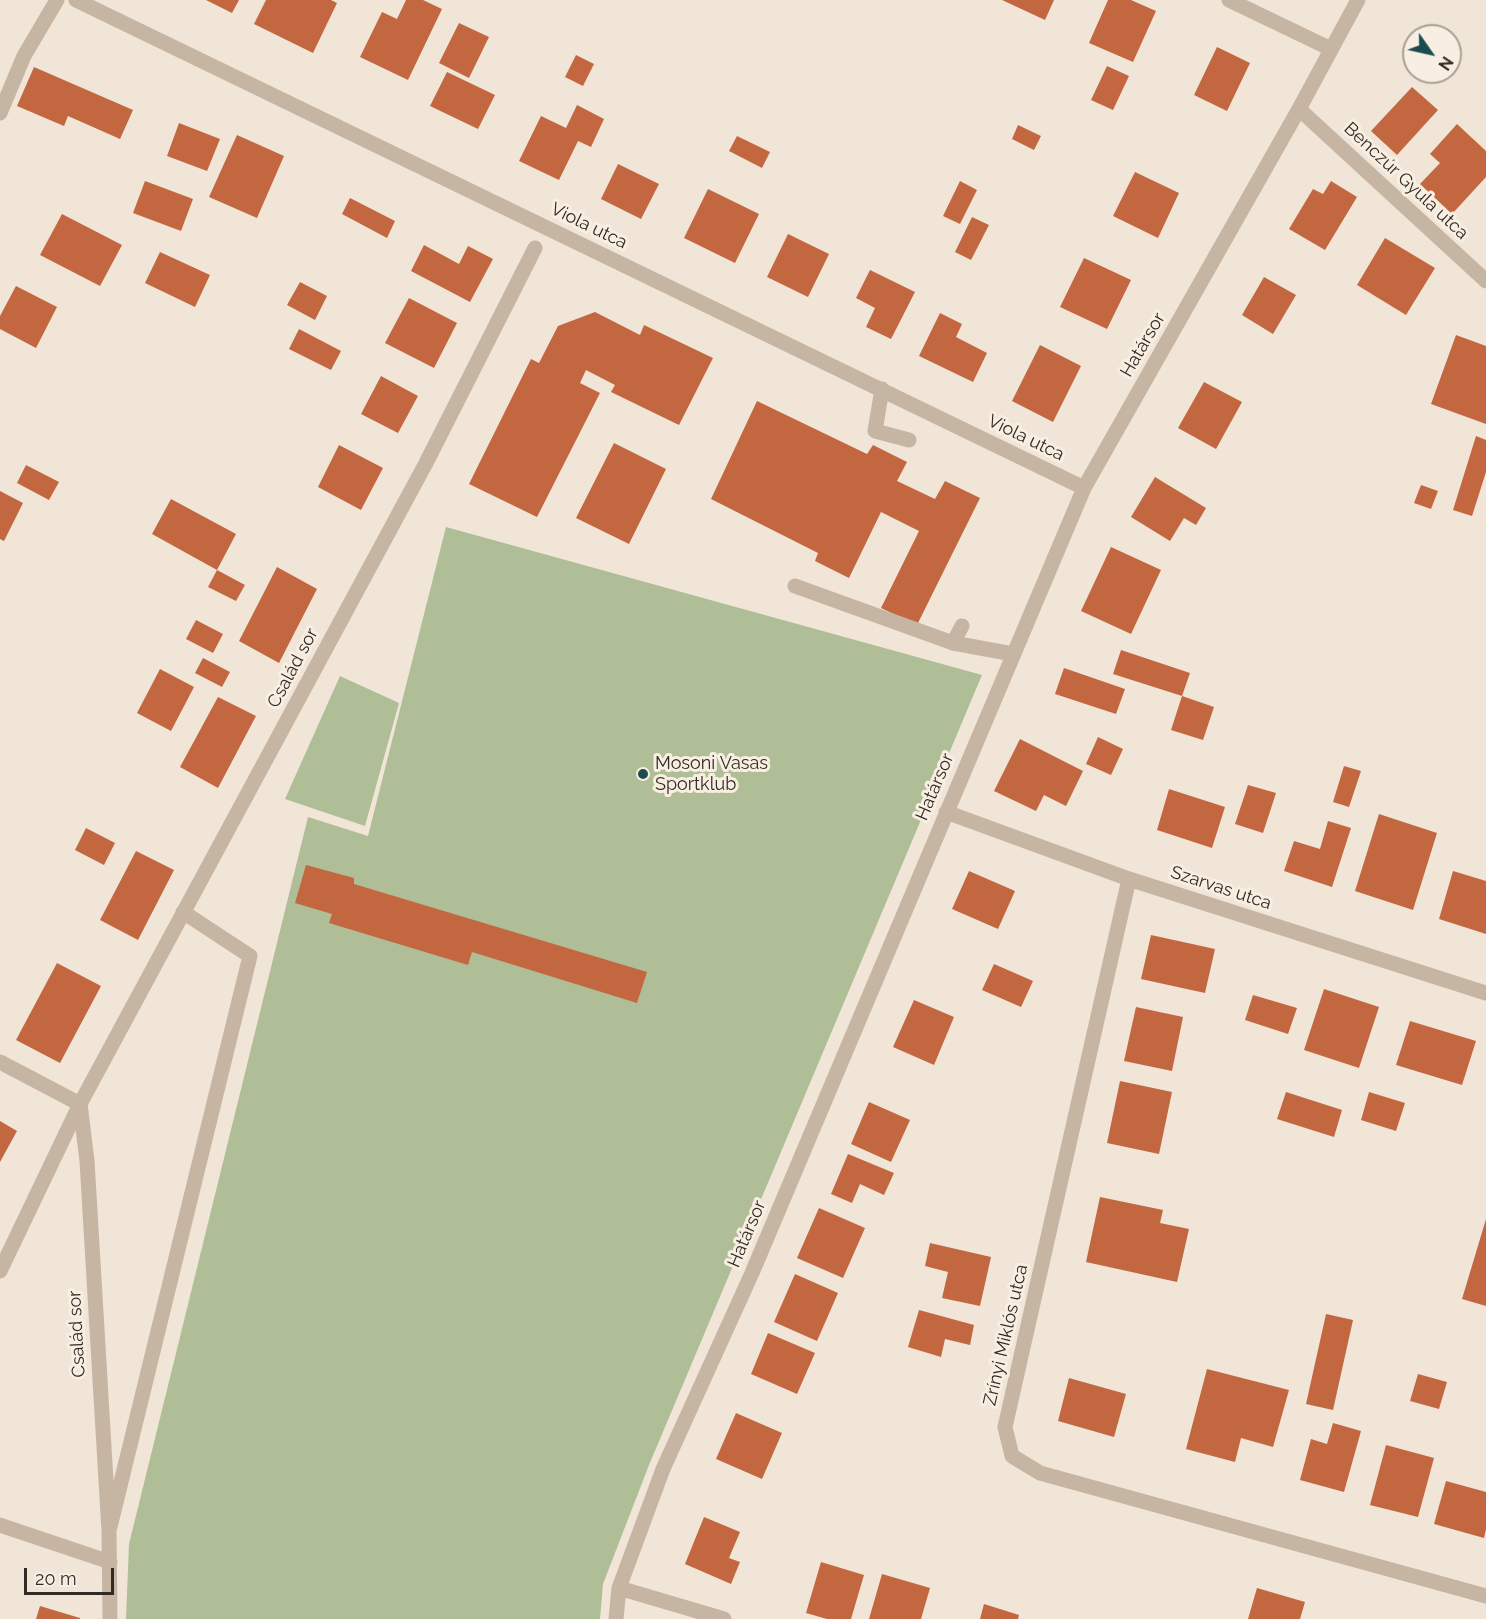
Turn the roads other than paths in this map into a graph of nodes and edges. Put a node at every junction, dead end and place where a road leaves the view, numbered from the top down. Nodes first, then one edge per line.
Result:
1 (57, 0) edge
2 (76, 0) edge
3 (1229, 0) edge
4 (1358, 0) edge
5 (102, 5) edge
6 (1331, 49) junction
7 (1299, 109) junction
8 (0, 113) edge
9 (535, 248) dead end
10 (1486, 281) edge
11 (882, 389) junction
12 (909, 440) dead end
13 (1084, 488) junction
14 (795, 586) dead end
15 (962, 626) dead end
16 (953, 642) junction
17 (1012, 654) junction
18 (946, 812) junction
19 (1129, 879) junction
20 (183, 912) junction
21 (1486, 993) edge
22 (0, 1062) edge
23 (80, 1104) junction
24 (0, 1270) edge
25 (0, 1525) edge
26 (109, 1531) junction
27 (110, 1562) junction
28 (619, 1588) junction
29 (1486, 1596) edge
30 (110, 1619) edge
31 (616, 1619) edge
32 (724, 1619) edge

1 - 8 street
2 - 5 street, Viola utca
3 - 6 street
4 - 6 street, Határsor
5 - 11 street, Viola utca
6 - 7 street, Határsor
7 - 10 street, Benczúr Gyula utca
7 - 13 street, Határsor
9 - 20 street, Család sor
11 - 12 street
11 - 13 street, Viola utca
13 - 17 street, Határsor
14 - 16 street
15 - 16 street
16 - 17 street
17 - 18 street, Határsor
18 - 19 street, Szarvas utca
18 - 28 street, Határsor
19 - 21 street, Szarvas utca
19 - 29 street, Zrínyi Miklós utca
20 - 23 street, Család sor
20 - 26 street
22 - 23 street
23 - 24 street, Család sor
23 - 26 street, Család sor
25 - 27 street
26 - 27 street, Család sor
27 - 30 street, Család sor
28 - 31 street, Határsor
28 - 32 street

